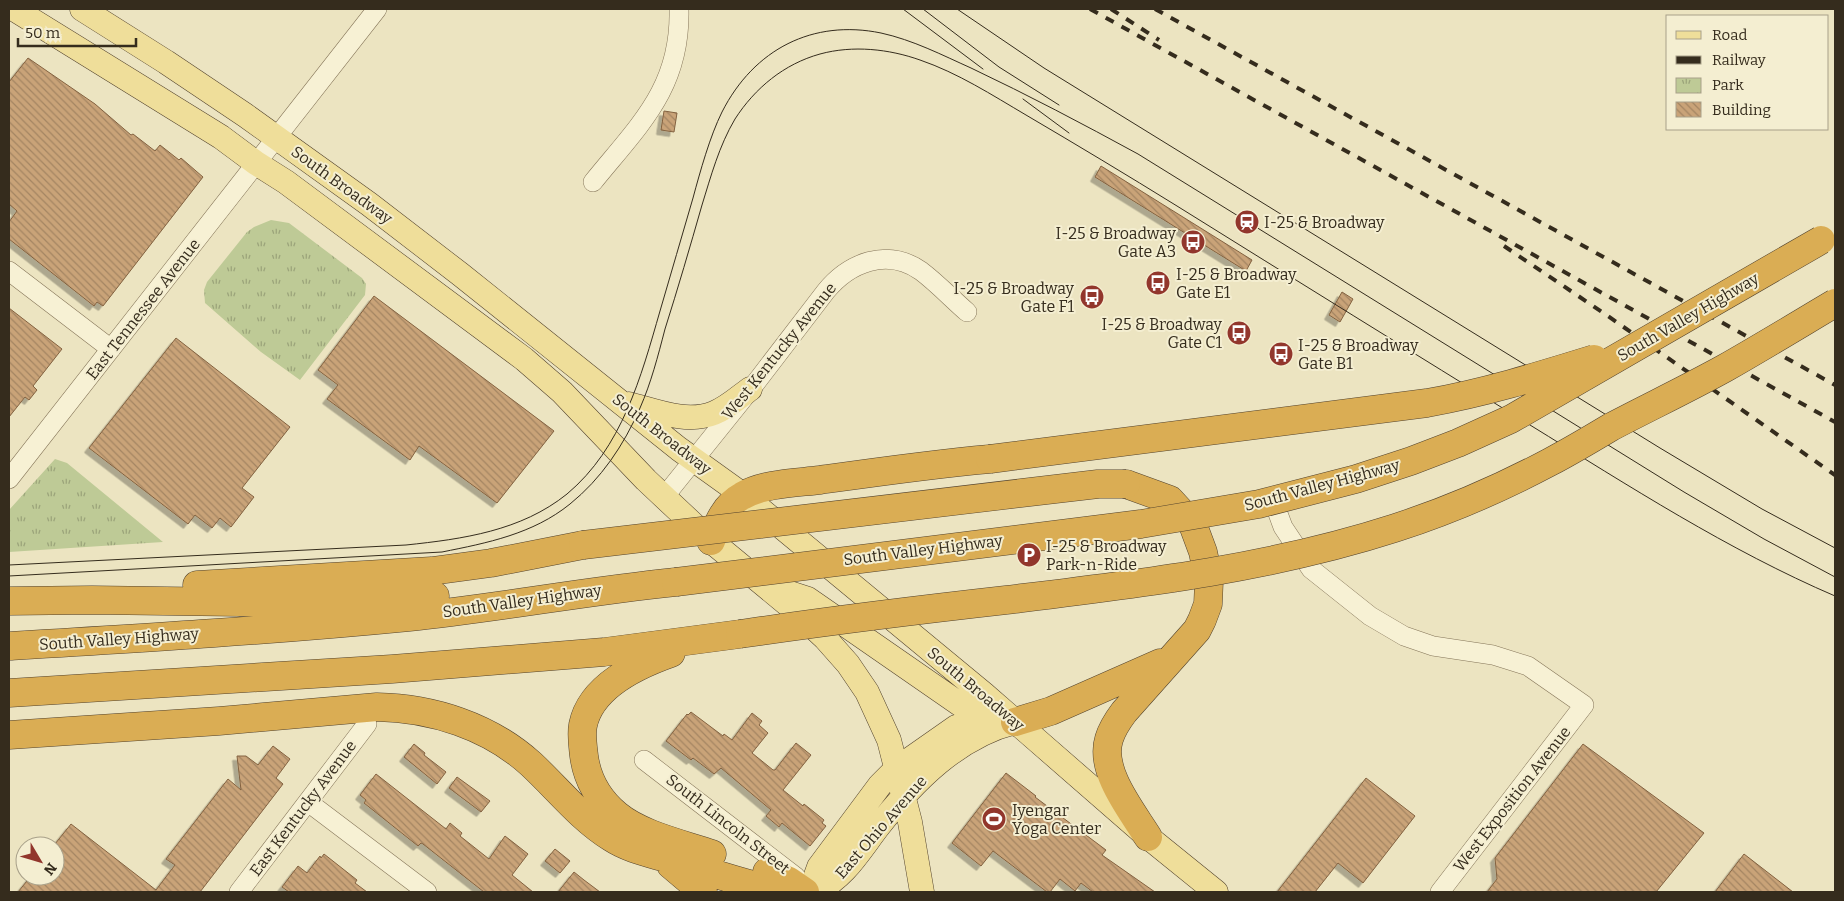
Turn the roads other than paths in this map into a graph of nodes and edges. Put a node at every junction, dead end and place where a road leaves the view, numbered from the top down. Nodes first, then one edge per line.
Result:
1 (14, 9) edge
2 (82, 9) edge
3 (377, 9) edge
4 (679, 9) edge
5 (276, 138) junction
6 (256, 163) junction
7 (593, 182) dead end
8 (1830, 234) edge
9 (9, 271) edge
10 (1835, 303) edge
11 (967, 312) dead end
12 (1639, 346) junction
13 (111, 349) junction
14 (750, 389) junction
15 (620, 402) junction
16 (693, 460) junction
17 (9, 480) edge
18 (743, 495) junction
19 (664, 497) junction
20 (1276, 508) dead end
21 (711, 541) junction
22 (763, 585) junction
23 (626, 587) junction
24 (9, 596) edge
25 (9, 601) edge
26 (740, 634) junction
27 (9, 646) edge
28 (1172, 657) junction
29 (9, 693) edge
30 (366, 724) dead end
31 (1005, 724) junction
32 (9, 734) edge
33 (644, 760) dead end
34 (896, 769) junction
35 (904, 798) junction
36 (308, 802) junction
37 (1148, 837) junction
38 (660, 856) junction
39 (239, 892) edge
40 (426, 892) edge
41 (704, 892) edge
42 (782, 892) edge
43 (807, 892) edge
44 (815, 892) edge
45 (922, 892) edge
46 (1216, 892) edge
47 (1440, 892) edge

1 - 6 main road, South Broadway
2 - 5 main road, South Broadway
3 - 5 street, East Tennessee Avenue
4 - 7 street
5 - 6 street, East Tennessee Avenue
5 - 15 main road, South Broadway
6 - 13 street, East Tennessee Avenue
6 - 19 main road, South Broadway
8 - 12 highway, South Valley Highway, bridge
9 - 13 street
10 - 26 highway, bridge
11 - 14 street, West Kentucky Avenue
12 - 18 highway, bridge
12 - 23 highway, South Valley Highway, bridge
13 - 17 street, East Tennessee Avenue
14 - 15 main road
14 - 16 street, West Kentucky Avenue
15 - 16 main road, South Broadway
16 - 18 main road, South Broadway
16 - 19 street, West Kentucky Avenue
18 - 21 highway
18 - 31 main road, South Broadway
19 - 21 main road, South Broadway
20 - 47 street, West Exposition Avenue
21 - 22 main road, South Broadway
22 - 31 main road
22 - 34 main road, South Broadway
23 - 25 highway
23 - 27 highway, South Valley Highway
24 - 28 highway, bridge
26 - 29 highway
26 - 43 highway
28 - 31 highway
28 - 37 highway
30 - 36 street, East Kentucky Avenue
31 - 34 main road, East Ohio Avenue
31 - 35 main road, East Ohio Avenue
31 - 37 main road, South Broadway
32 - 38 highway
33 - 43 street, South Lincoln Street
34 - 35 main road, South Broadway
34 - 43 main road, East Ohio Avenue
35 - 44 main road, East Ohio Avenue
35 - 45 main road, South Broadway
36 - 39 street, East Kentucky Avenue
36 - 40 street
37 - 46 main road, South Broadway
38 - 41 highway
38 - 42 highway

